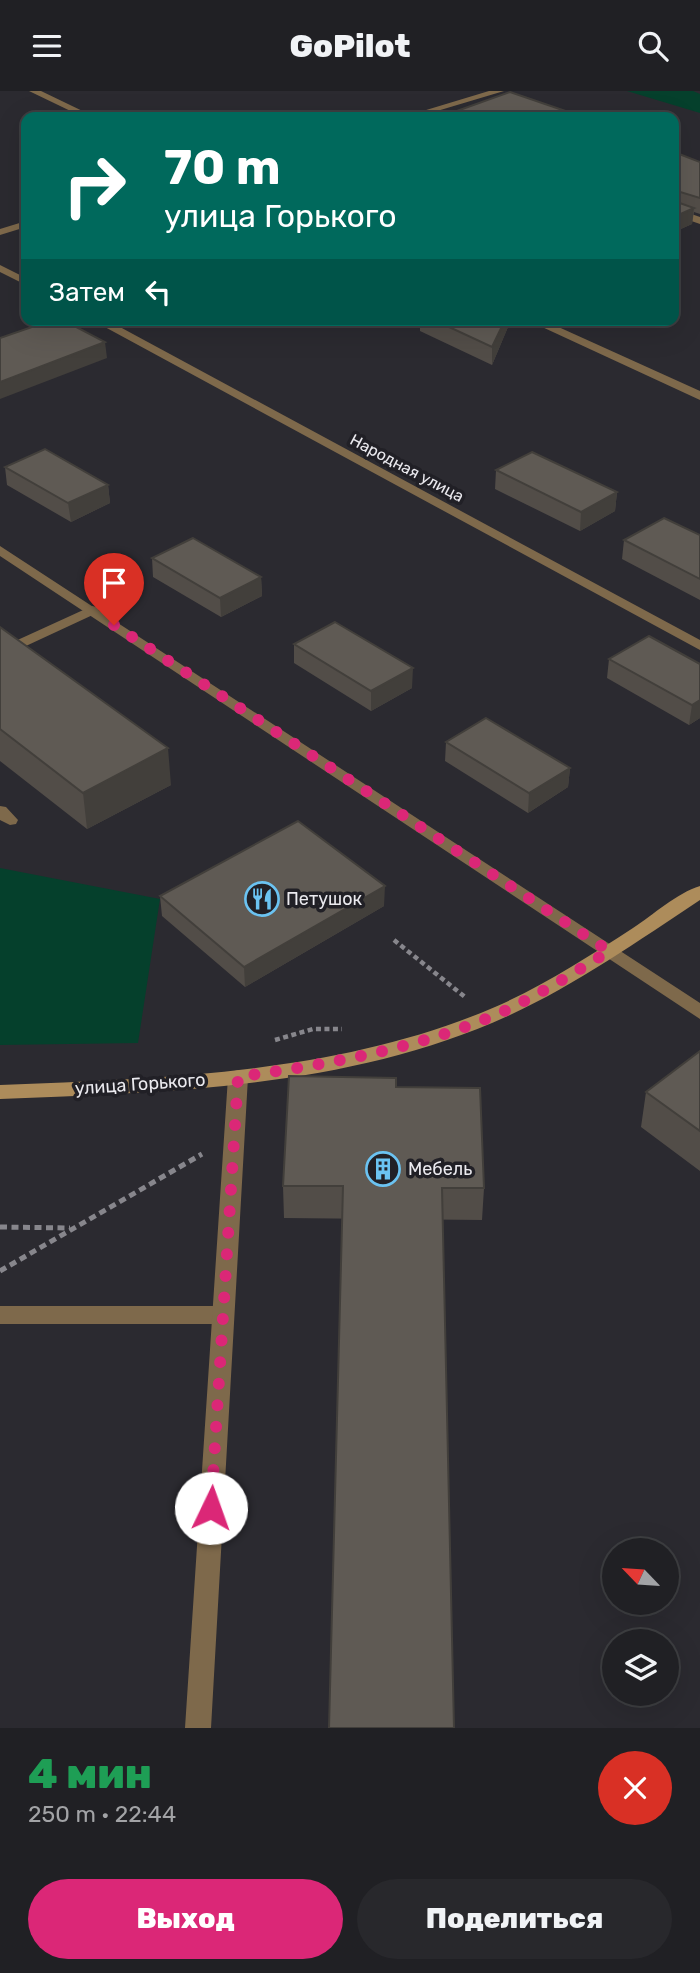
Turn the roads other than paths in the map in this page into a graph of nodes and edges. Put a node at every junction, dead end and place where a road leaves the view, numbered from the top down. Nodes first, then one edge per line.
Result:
1 (34, 91) edge
2 (499, 91) edge
3 (79, 112) edge
4 (435, 112) edge
5 (679, 213) edge
6 (700, 221) edge
7 (21, 226) edge
8 (0, 232) edge
9 (0, 268) edge
10 (21, 279) edge
11 (109, 326) edge
12 (546, 326) edge
13 (700, 396) edge
14 (0, 550) edge
15 (92, 610) junction
16 (700, 646) edge
17 (0, 654) edge
18 (700, 892) edge
19 (609, 951) junction
20 (700, 1012) edge
21 (238, 1077) junction
22 (0, 1092) edge
23 (0, 1315) edge
24 (223, 1315) junction
25 (198, 1728) edge

1 - 3 street
2 - 4 street
5 - 6 street
7 - 8 street
9 - 10 street
11 - 16 street, Народная улица
12 - 13 street
14 - 15 street
15 - 17 street
15 - 19 street
18 - 19 street, улица Горького
19 - 20 street
19 - 21 street, улица Горького
21 - 22 street, улица Горького
21 - 24 street
23 - 24 street
24 - 25 street

